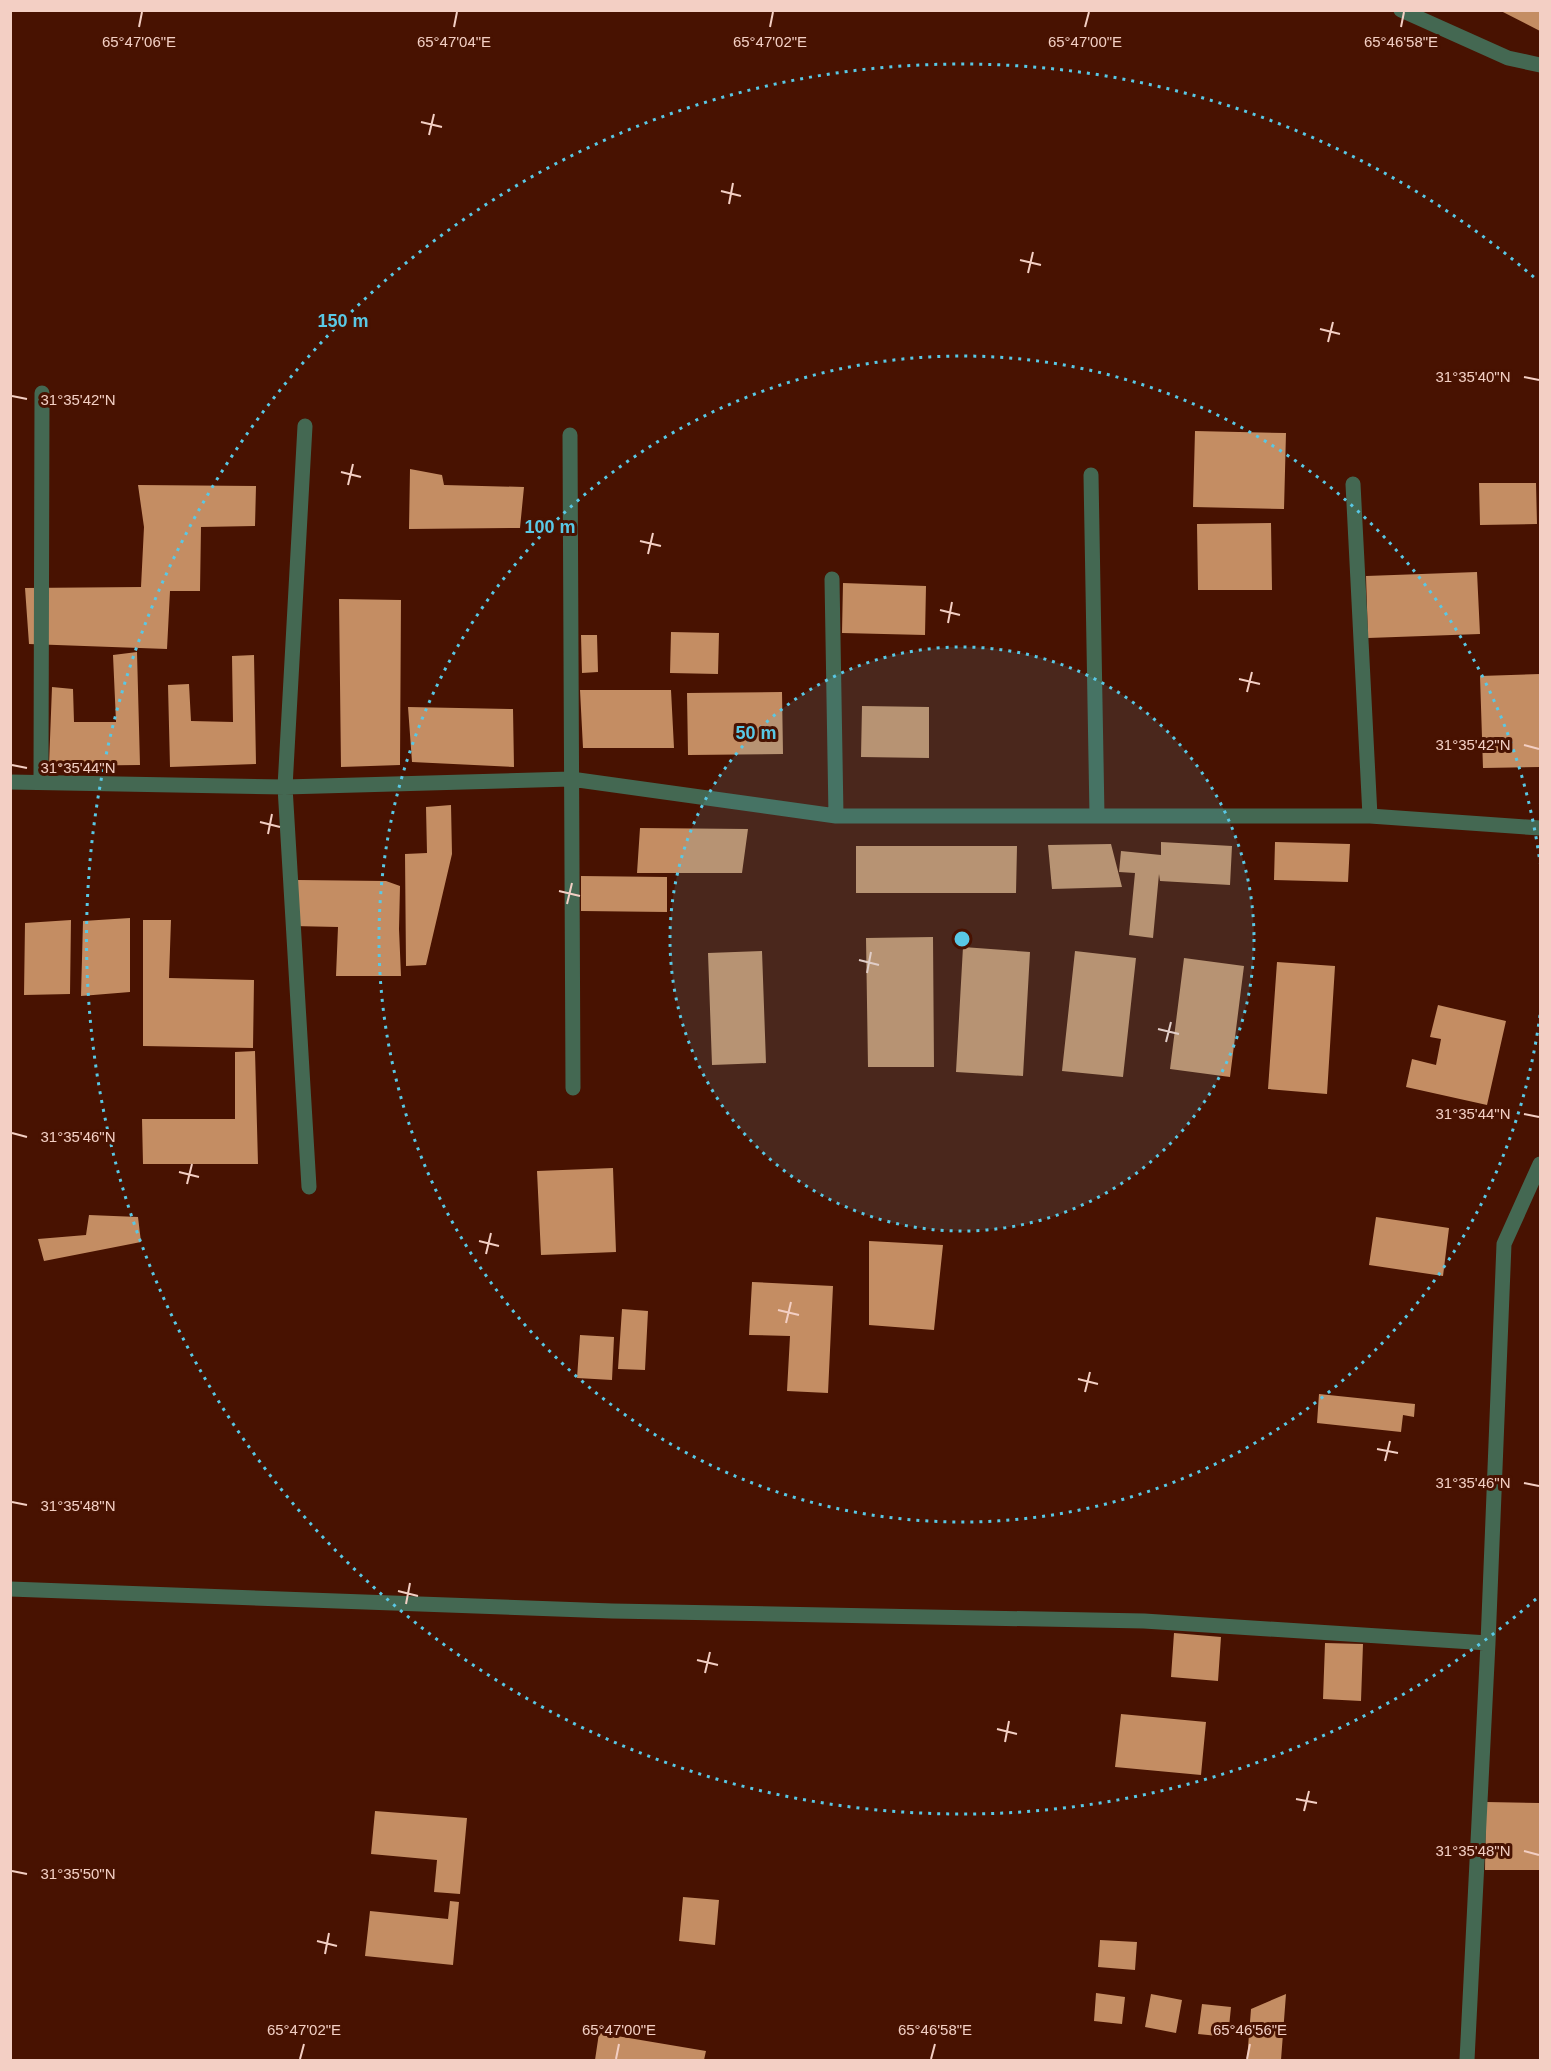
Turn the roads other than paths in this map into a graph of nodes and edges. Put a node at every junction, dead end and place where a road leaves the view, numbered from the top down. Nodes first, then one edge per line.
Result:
1 (1401, 10) edge
2 (1540, 65) edge
3 (42, 393) dead end
4 (305, 426) dead end
5 (570, 435) dead end
6 (1091, 475) dead end
7 (1353, 484) dead end
8 (832, 579) dead end
9 (571, 779) junction
10 (10, 782) edge
11 (41, 782) junction
12 (285, 787) junction
13 (836, 816) junction
14 (1097, 816) junction
15 (1370, 816) junction
16 (1540, 828) edge
17 (573, 1088) dead end
18 (1540, 1164) edge
19 (309, 1186) dead end
20 (10, 1588) edge
21 (1488, 1643) junction
22 (1467, 2061) edge

1 - 2 street
3 - 11 street
4 - 12 street
5 - 9 street
6 - 14 street
7 - 15 street
8 - 13 street
9 - 12 street
9 - 13 street
9 - 17 street
10 - 11 street
11 - 12 street
12 - 19 street
13 - 14 street
14 - 15 street
15 - 16 street
18 - 21 street
20 - 21 street
21 - 22 street

